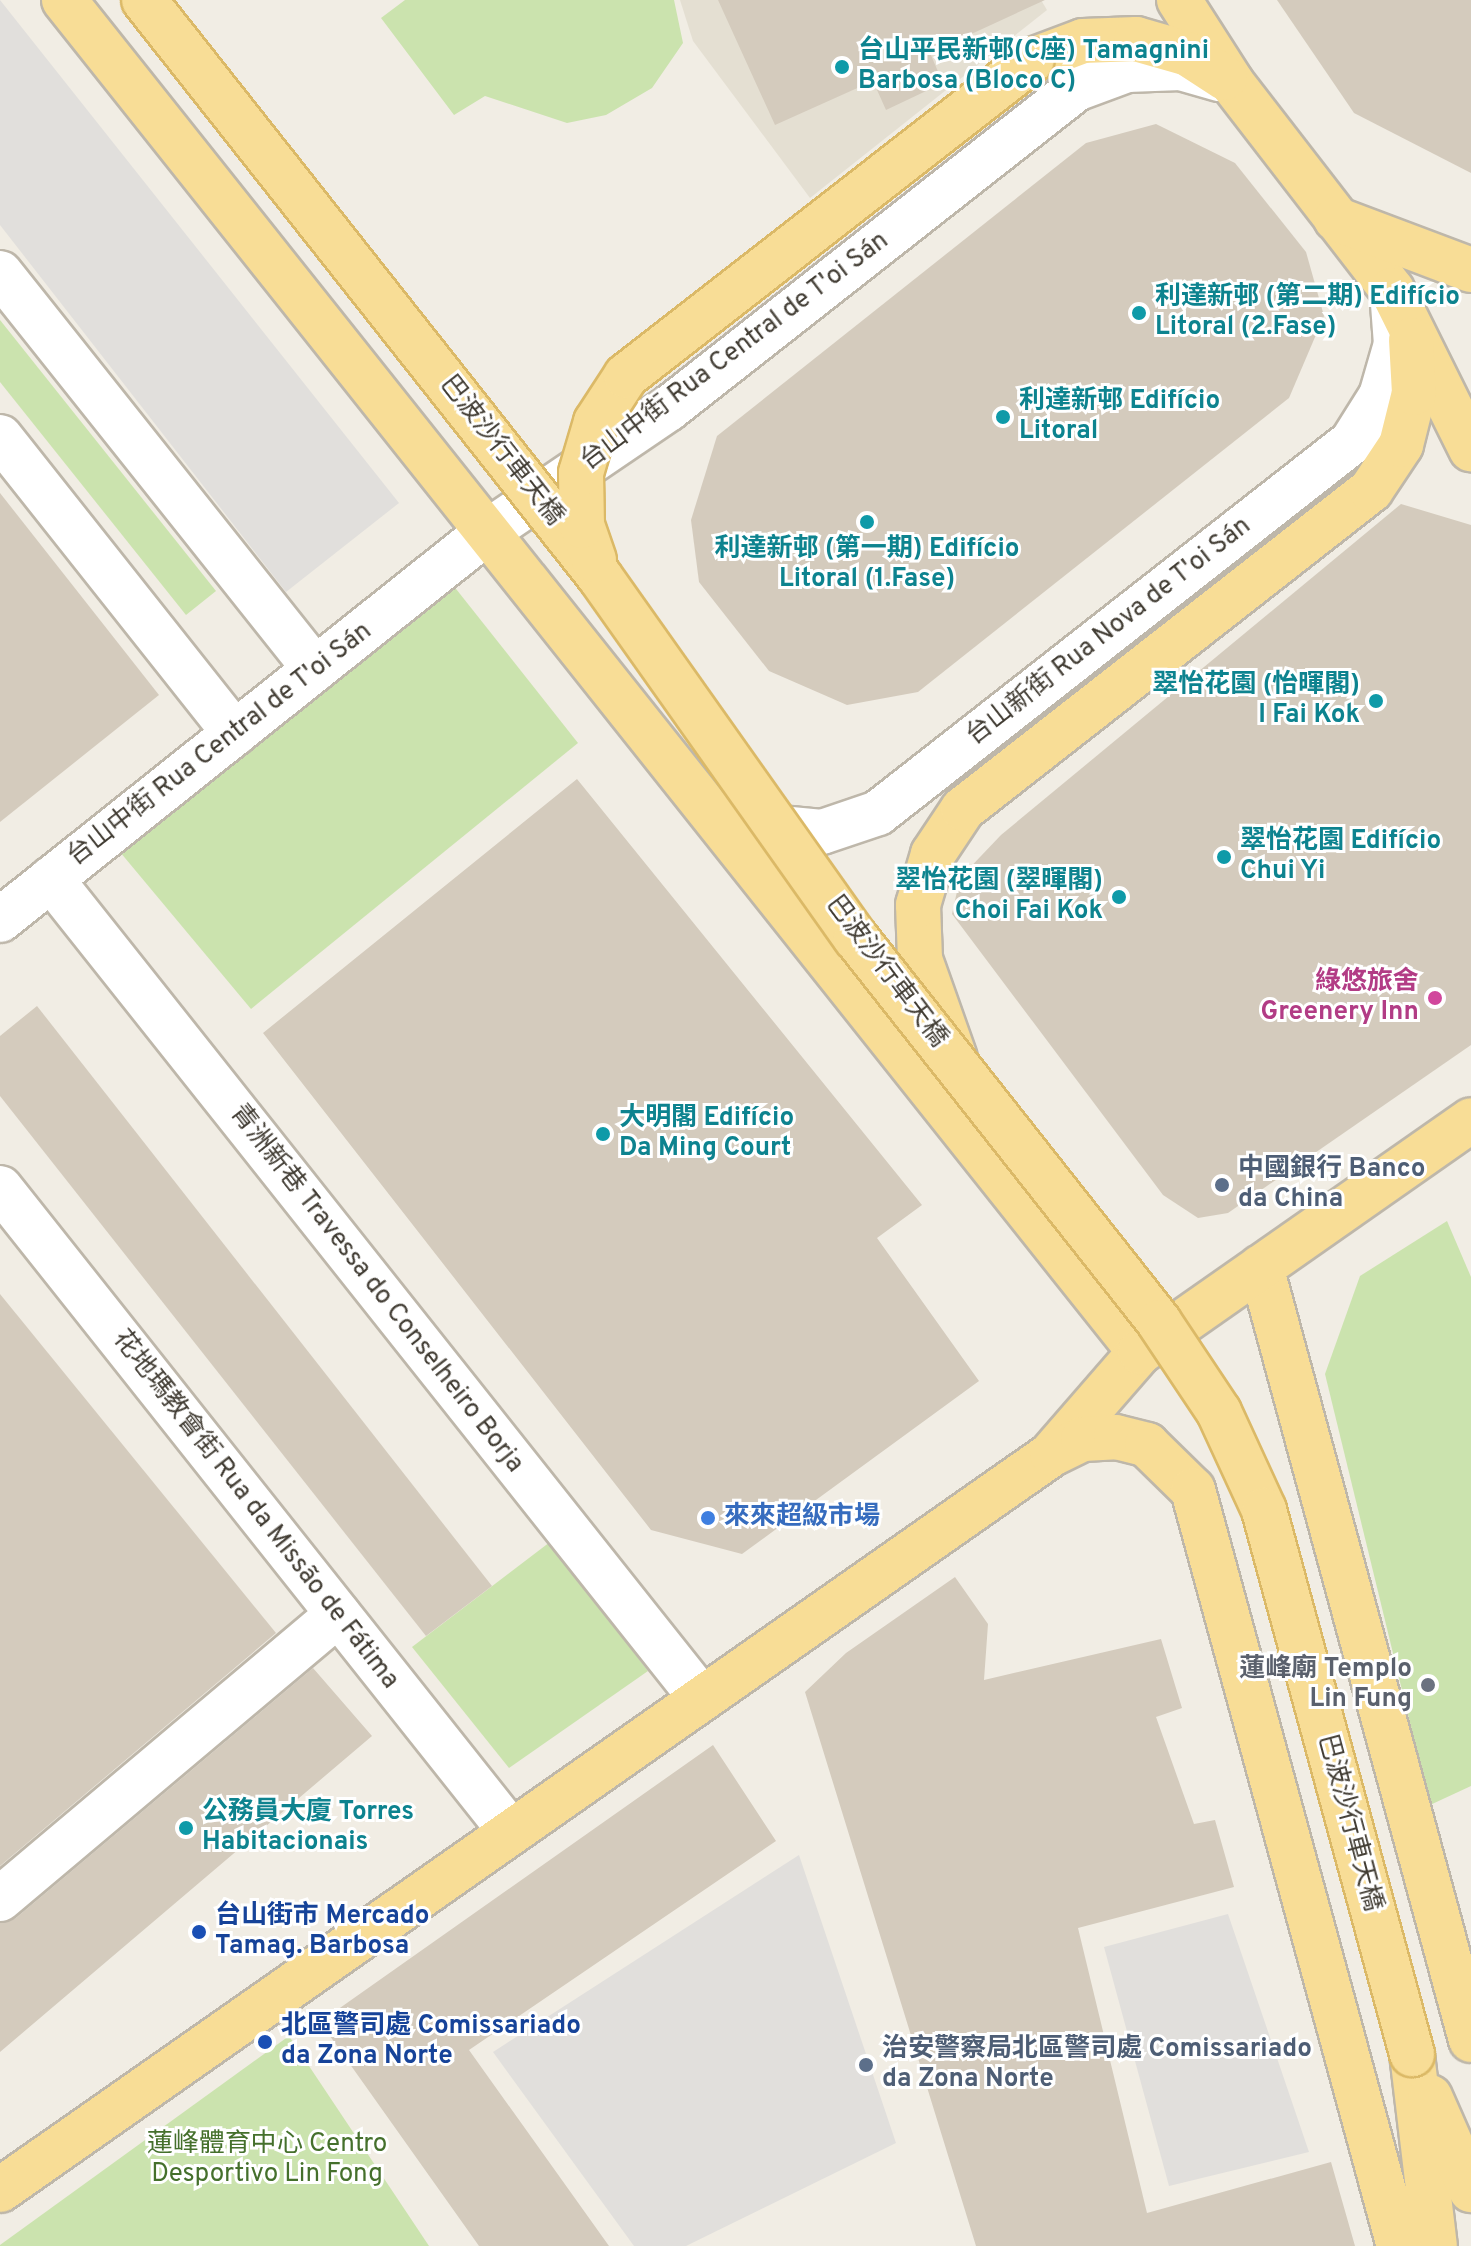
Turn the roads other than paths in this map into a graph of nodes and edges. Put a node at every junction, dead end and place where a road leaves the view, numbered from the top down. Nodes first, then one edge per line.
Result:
1 (64, 0) edge
2 (144, 0) edge
3 (1179, 0) edge
4 (1232, 83) junction
5 (1334, 218) junction
6 (1471, 270) edge
7 (0, 273) edge
8 (1392, 290) junction
9 (1411, 340) junction
10 (0, 437) edge
11 (1471, 449) edge
12 (487, 532) junction
13 (600, 577) junction
14 (315, 669) junction
15 (235, 733) junction
16 (707, 808) junction
17 (51, 879) junction
18 (0, 920) edge
19 (957, 1066) junction
20 (1471, 1120) edge
21 (0, 1188) edge
22 (1273, 1259) junction
23 (1140, 1352) junction
24 (1052, 1454) junction
25 (338, 1614) junction
26 (701, 1698) junction
27 (511, 1832) junction
28 (0, 1899) edge
29 (1471, 2040) edge
30 (1412, 2054) junction
31 (0, 2190) edge
32 (1471, 2190) edge
33 (1399, 2246) edge
34 (1435, 2246) edge

1 - 12 main road
2 - 13 main road, 巴波沙行車天橋, bridge
3 - 4 main road
4 - 5 main road
4 - 12 street, 台山中街 Rua Central de T'oi Sán
4 - 13 main road, bridge
5 - 6 main road
5 - 8 main road
7 - 14 street
8 - 9 main road
8 - 16 street, 台山新街 Rua Nova de T'oi Sán
9 - 11 main road
9 - 19 main road
10 - 15 street
12 - 14 street, 台山中街 Rua Central de T'oi Sán
12 - 16 main road
13 - 19 main road, 巴波沙行車天橋, bridge
14 - 15 street, 台山中街 Rua Central de T'oi Sán
15 - 17 street, 台山中街 Rua Central de T'oi Sán
16 - 23 main road
17 - 18 street, 台山中街 Rua Central de T'oi Sán
17 - 26 street, 青洲新巷 Travessa do Conselheiro Borja
19 - 30 main road, 巴波沙行車天橋, bridge
20 - 22 main road
21 - 25 street, 花地瑪教會街 Rua da Missão de Fátima
22 - 23 main road
22 - 29 main road
23 - 24 main road
24 - 26 main road
24 - 33 main road
25 - 27 street, 花地瑪教會街 Rua da Missão de Fátima
25 - 28 street
26 - 27 main road
27 - 31 main road
30 - 32 main road
30 - 34 main road

